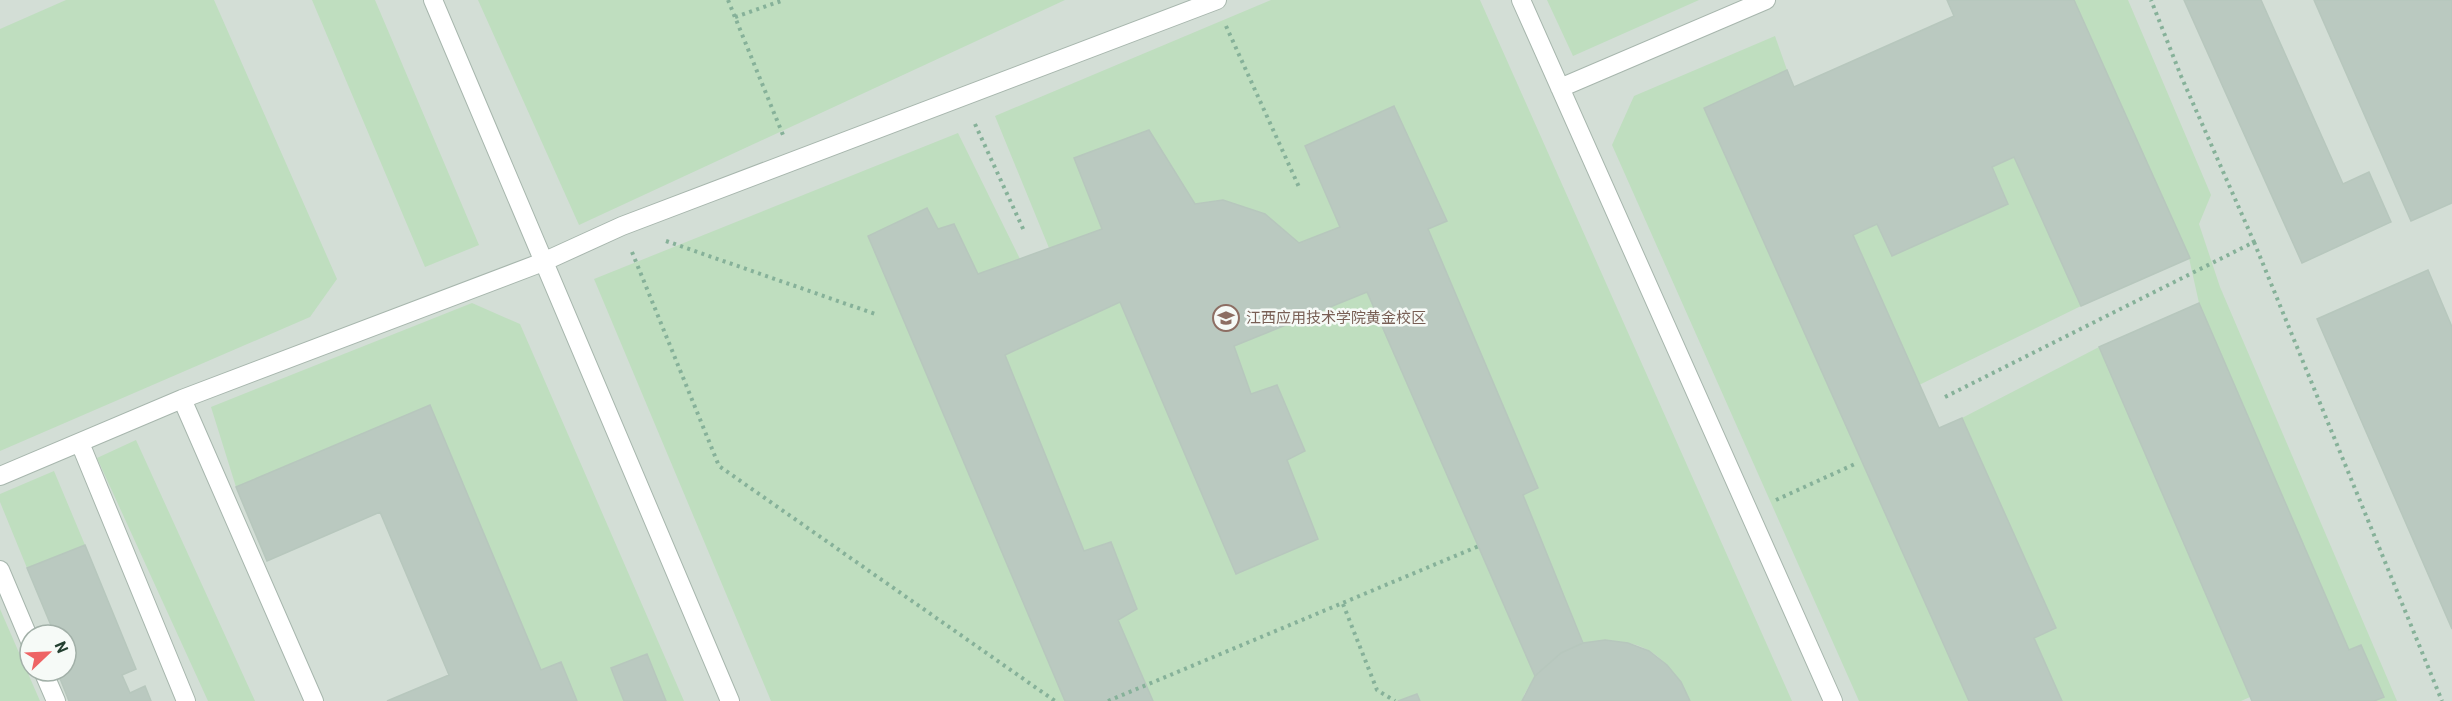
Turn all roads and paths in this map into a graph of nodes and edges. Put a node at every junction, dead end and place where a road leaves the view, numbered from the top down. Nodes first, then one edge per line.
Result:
1 (433, 0) edge
2 (728, 0) edge
3 (784, 0) edge
4 (1521, 0) edge
5 (1766, 0) edge
6 (2151, 0) edge
7 (1215, 1) edge
8 (735, 16) junction
9 (1560, 88) junction
10 (962, 96) junction
11 (794, 161) junction
12 (1299, 187) dead end
13 (622, 226) junction
14 (1025, 233) dead end
15 (2254, 242) junction
16 (543, 262) junction
17 (878, 315) dead end
18 (1946, 397) dead end
19 (182, 399) junction
20 (80, 443) junction
21 (1857, 463) dead end
22 (0, 476) edge
23 (1750, 512) junction
24 (1479, 546) dead end
25 (0, 570) edge
26 (1343, 604) junction
27 (23, 623) edge
28 (48, 683) edge
29 (56, 701) edge
30 (186, 701) edge
31 (314, 701) edge
32 (730, 701) edge
33 (1055, 701) edge
34 (1108, 701) edge
35 (1395, 701) edge
36 (1833, 701) edge
37 (2442, 701) edge

1 - 16 street
2 - 8 path
3 - 8 path
4 - 9 street
5 - 9 street
6 - 15 path
7 - 10 street
7 - 12 path
8 - 11 path
9 - 23 street
10 - 11 street
10 - 14 path
11 - 13 street
13 - 16 street
13 - 17 path
13 - 33 path
15 - 18 path
15 - 37 path
16 - 19 street
16 - 32 street
19 - 20 street
19 - 31 street
20 - 22 street
20 - 30 street
21 - 23 path
23 - 36 street
24 - 26 path
25 - 27 street
26 - 34 path
26 - 35 path
28 - 29 street

